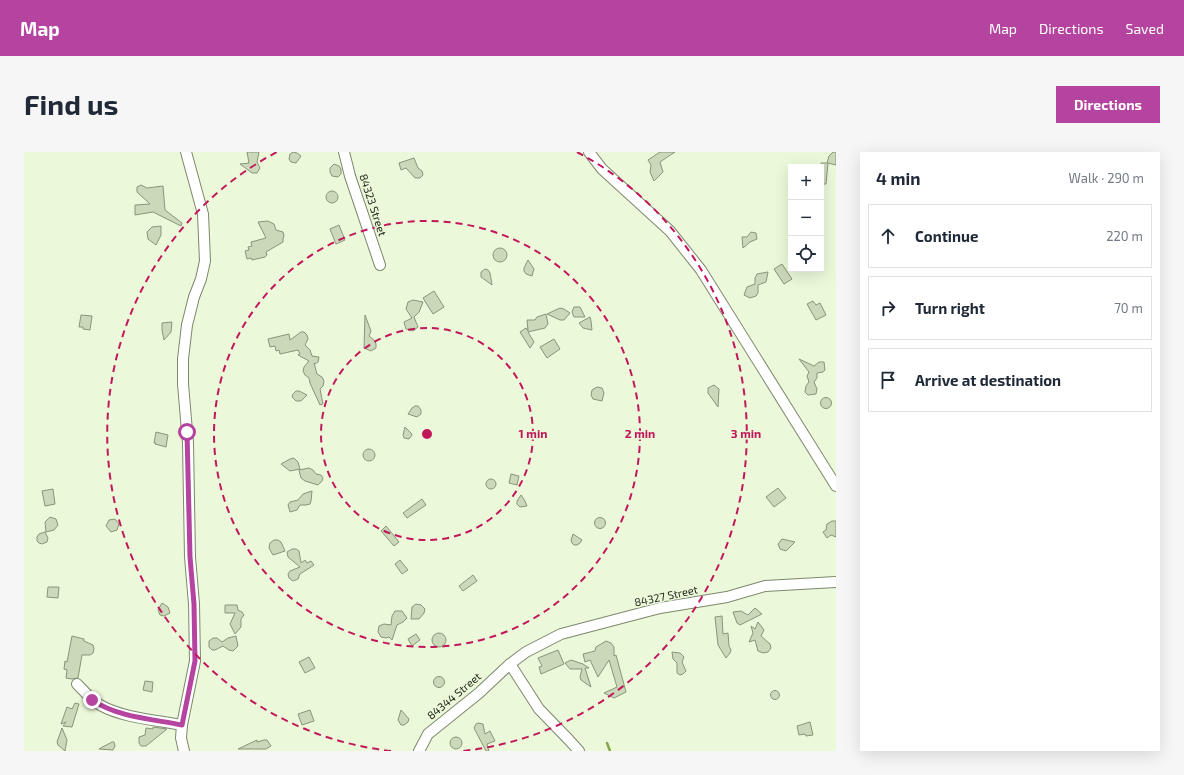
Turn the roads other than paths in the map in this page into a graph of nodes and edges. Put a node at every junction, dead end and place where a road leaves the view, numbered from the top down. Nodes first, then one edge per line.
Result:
1 (186, 152) edge
2 (344, 152) edge
3 (589, 152) edge
4 (380, 265) dead end
5 (836, 486) edge
6 (836, 582) edge
7 (510, 664) junction
8 (77, 684) dead end
9 (182, 725) junction
10 (184, 751) edge
11 (419, 751) edge
12 (579, 751) edge

1 - 9 street
2 - 4 street, 84323 Street
3 - 5 street
6 - 7 street, 84327 Street
7 - 11 street, 84344 Street
7 - 12 street
8 - 9 street
9 - 10 street

